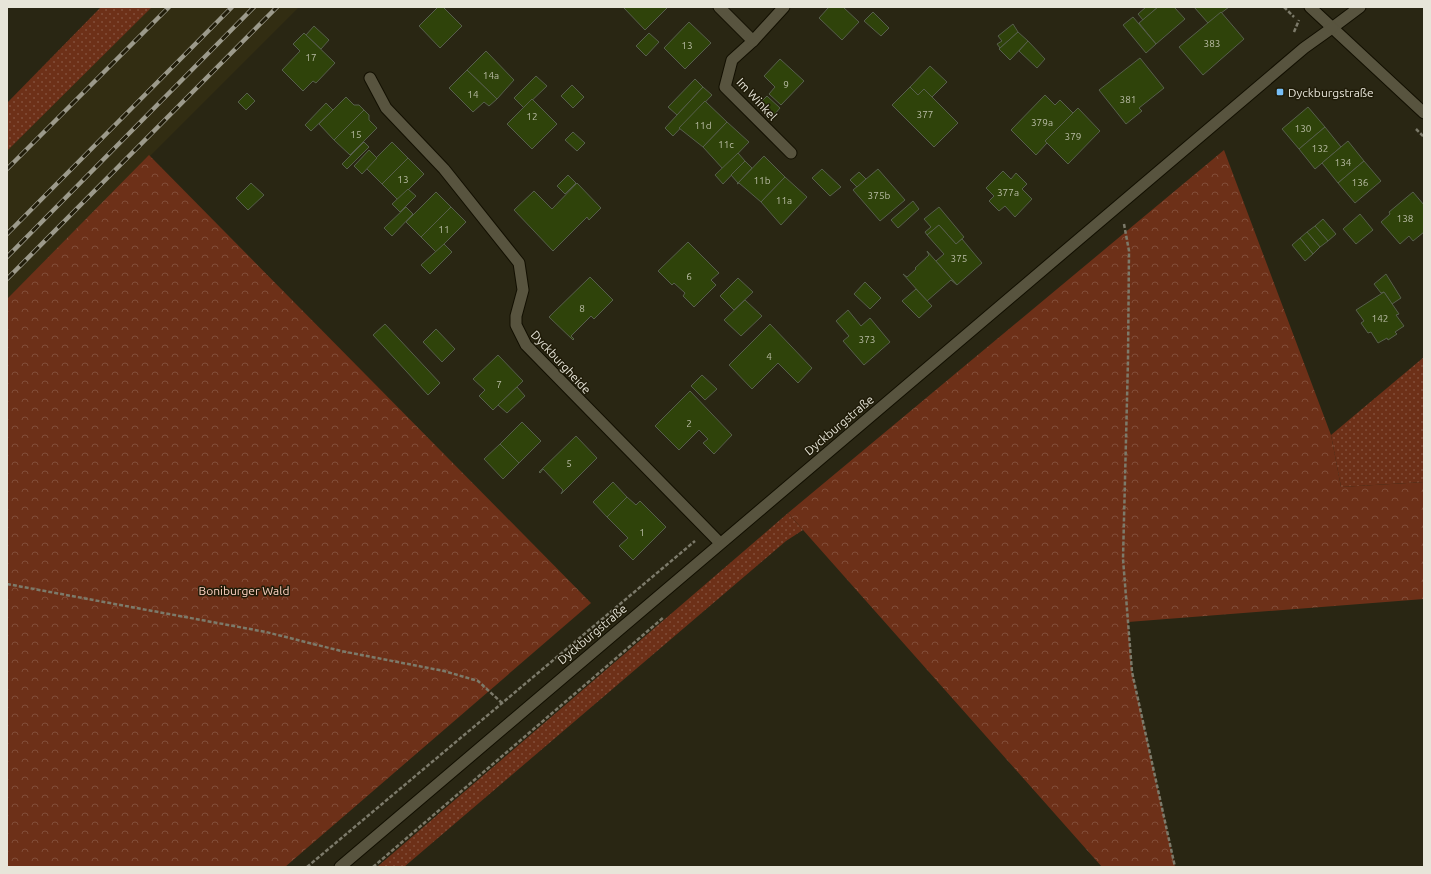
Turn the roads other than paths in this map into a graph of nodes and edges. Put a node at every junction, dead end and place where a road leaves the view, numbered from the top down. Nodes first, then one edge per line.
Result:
1 (720, 7) edge
2 (784, 7) edge
3 (1310, 7) edge
4 (1360, 7) edge
5 (1332, 28) junction
6 (753, 41) junction
7 (370, 78) dead end
8 (1424, 113) edge
9 (791, 153) dead end
10 (720, 543) junction
11 (340, 867) edge

1 - 6 street
2 - 6 street, Im Winkel
3 - 5 street
4 - 5 street, Dyckburgstraße
5 - 8 street
5 - 10 street, Dyckburgstraße
6 - 9 street, Im Winkel
7 - 10 street, Dyckburgheide
10 - 11 street, Dyckburgstraße

